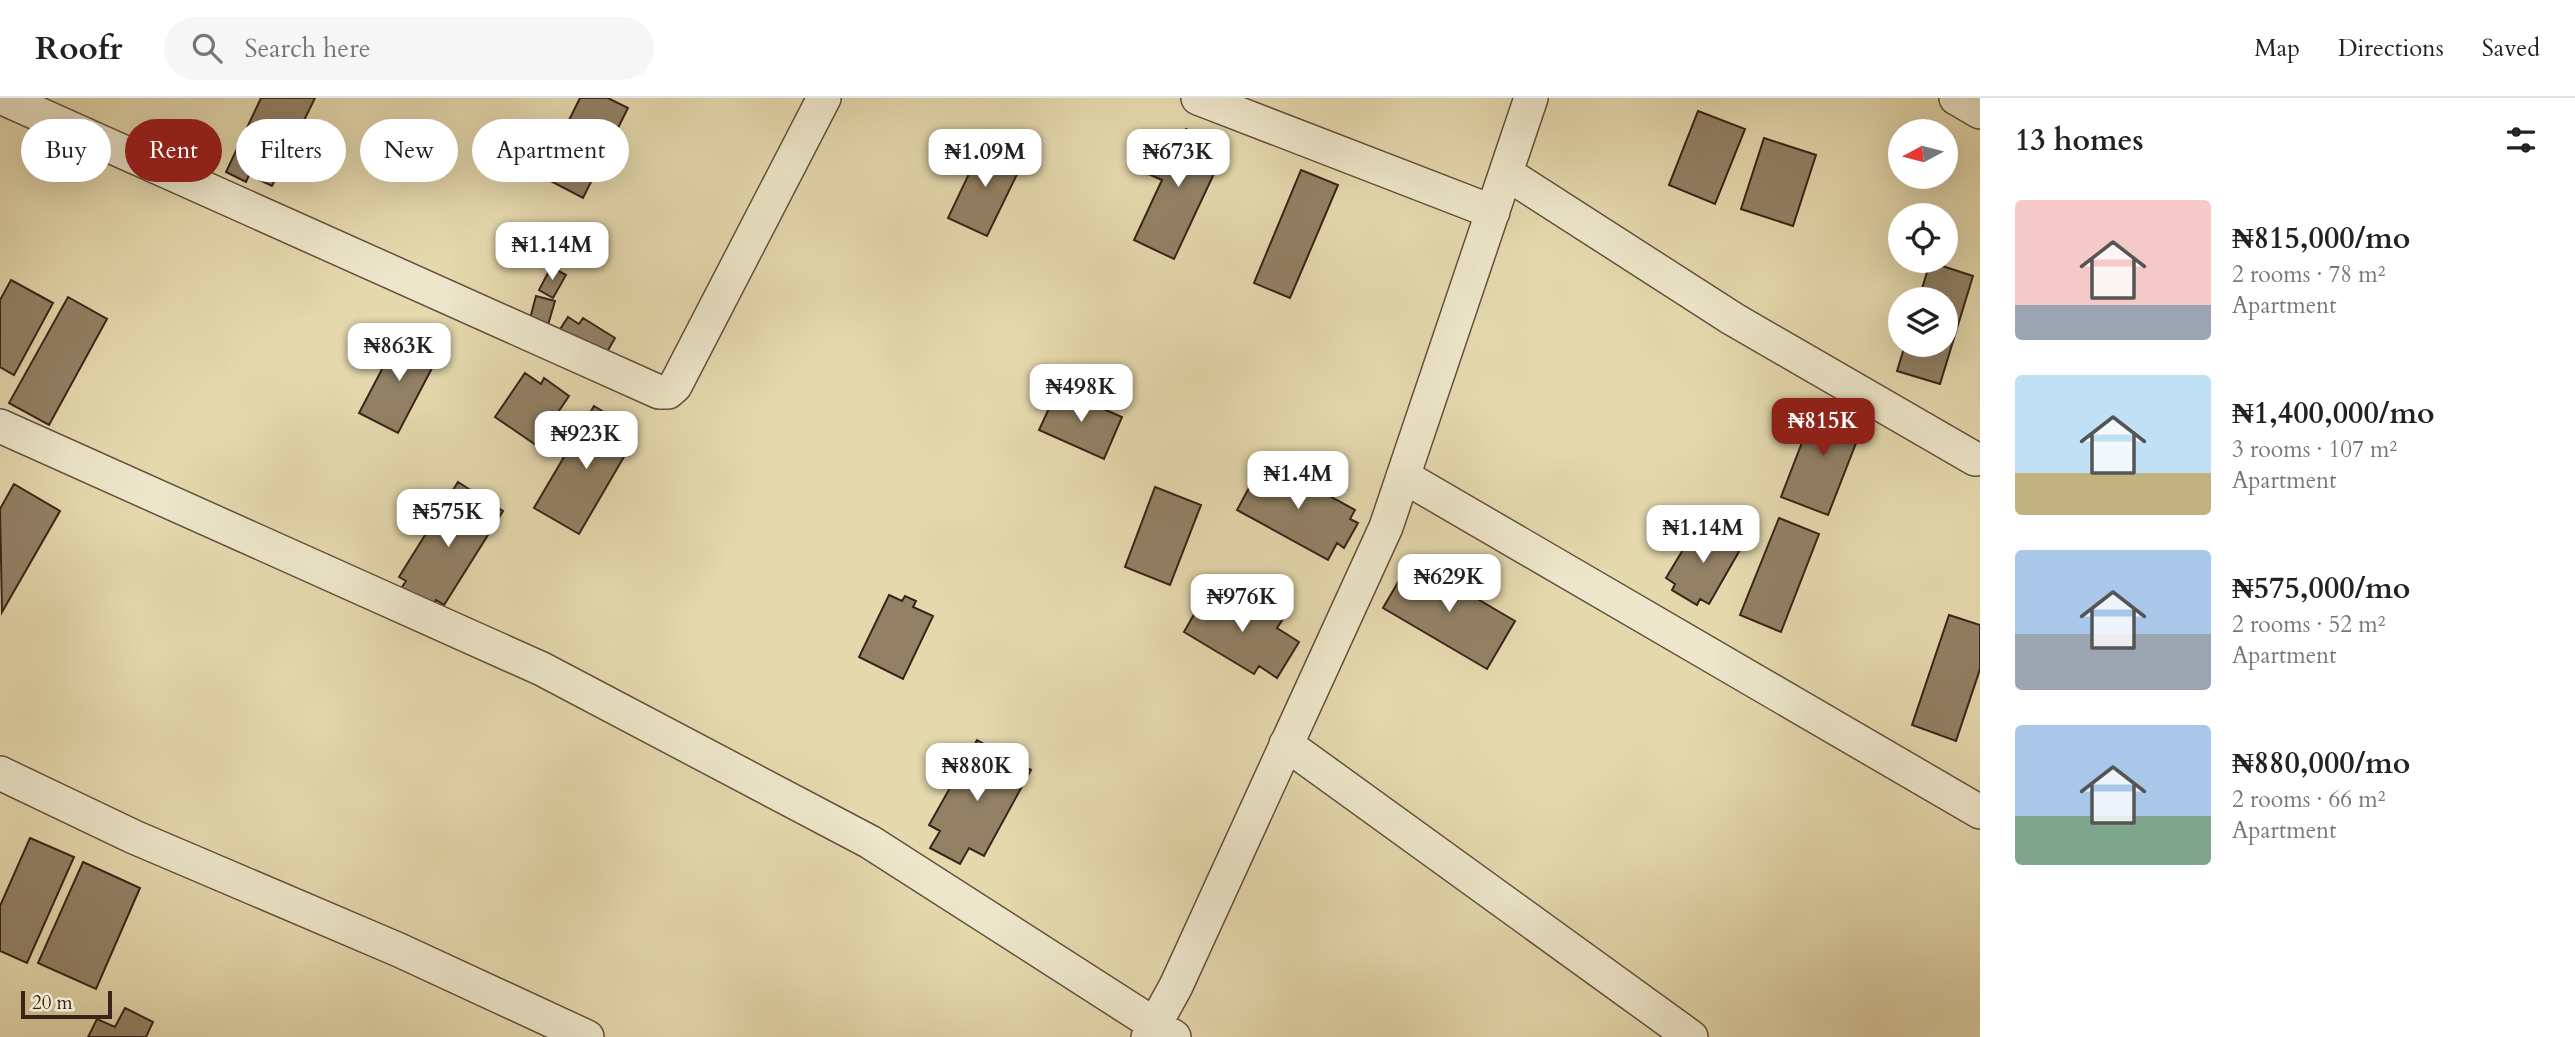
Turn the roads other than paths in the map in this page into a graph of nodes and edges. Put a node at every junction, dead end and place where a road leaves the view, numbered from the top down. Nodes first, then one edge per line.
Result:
1 (3, 98) edge
2 (824, 98) edge
3 (1198, 98) edge
4 (1531, 98) edge
5 (1956, 98) edge
6 (1980, 112) edge
7 (1506, 173) junction
8 (1493, 212) junction
9 (0, 426) edge
10 (1975, 459) dead end
11 (1403, 476) junction
12 (1286, 744) junction
13 (0, 772) edge
14 (1980, 811) edge
15 (1159, 1033) edge
16 (587, 1037) edge
17 (1691, 1037) edge

1 - 2 street
3 - 8 street
4 - 7 street
5 - 6 street
7 - 8 street
7 - 10 street
8 - 11 street
9 - 15 street
11 - 12 street
11 - 14 street
12 - 15 street
12 - 17 street
13 - 16 street

